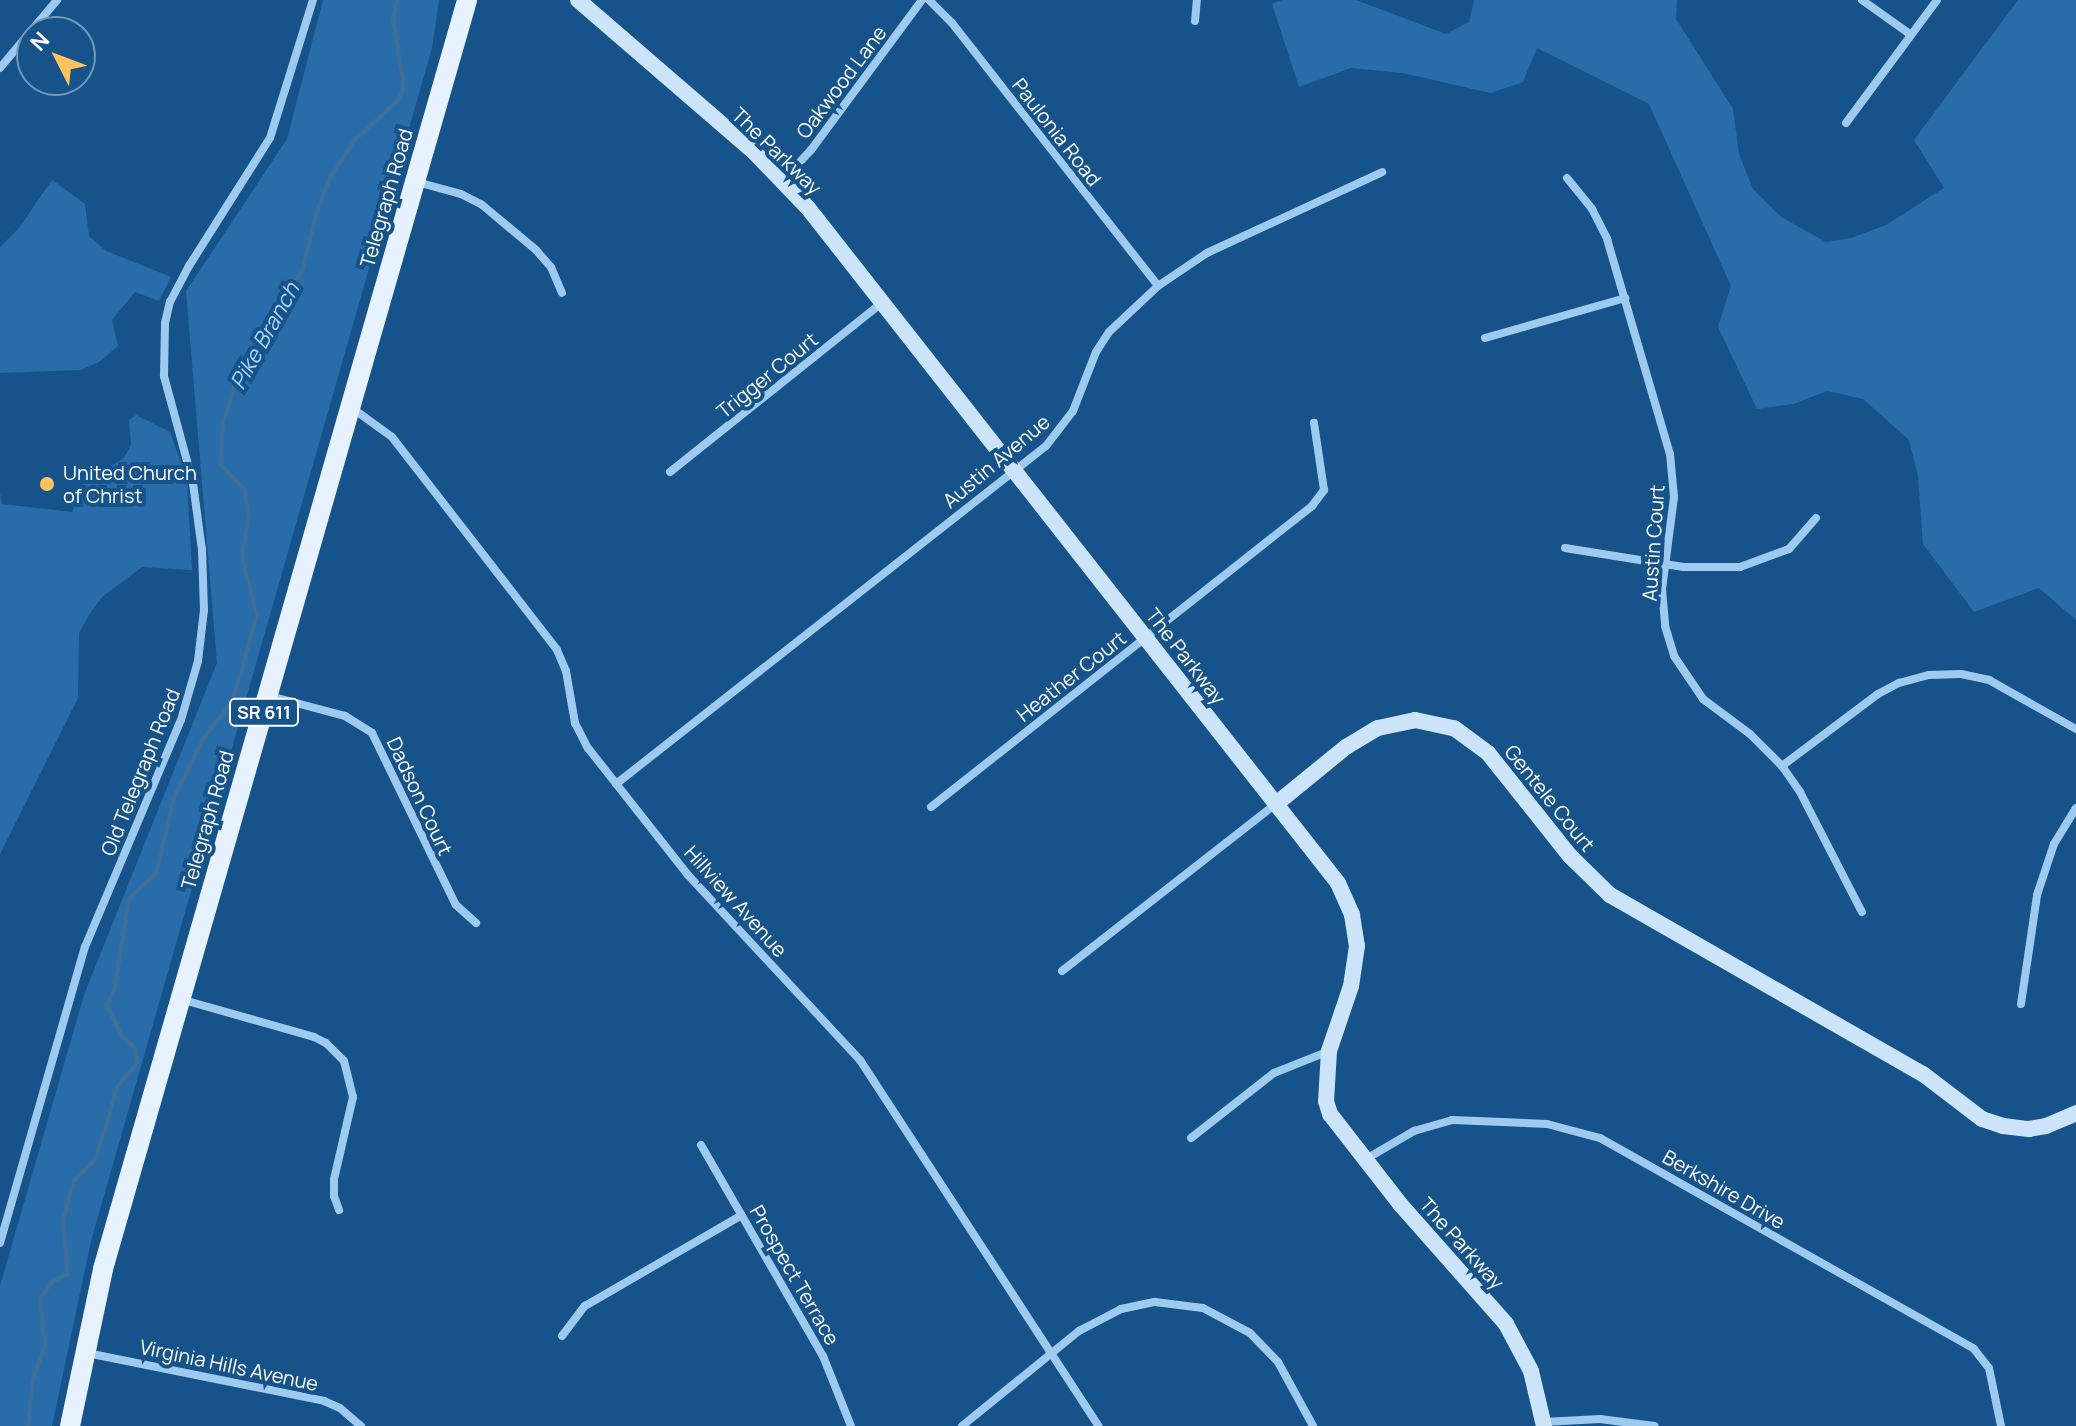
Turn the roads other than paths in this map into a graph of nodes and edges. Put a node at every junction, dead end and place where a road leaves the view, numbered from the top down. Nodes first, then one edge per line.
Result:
1 (57, 0) edge
2 (313, 0) edge
3 (467, 0) edge
4 (578, 0) edge
5 (922, 0) edge
6 (929, 0) edge
7 (1197, 0) edge
8 (1862, 0) edge
9 (1937, 0) edge
10 (1195, 21) dead end
11 (1911, 35) junction
12 (0, 68) edge
13 (1846, 123) dead end
14 (1382, 172) dead end
15 (1567, 178) dead end
16 (783, 180) junction
17 (416, 182) junction
18 (1158, 286) junction
19 (562, 293) dead end
20 (1625, 298) junction
21 (883, 303) junction
22 (1485, 338) dead end
23 (352, 407) junction
24 (1314, 423) dead end
25 (1015, 471) junction
26 (670, 472) dead end
27 (1816, 518) dead end
28 (1565, 548) dead end
29 (1666, 564) junction
30 (1146, 638) junction
31 (269, 696) junction
32 (2076, 729) edge
33 (1782, 766) junction
34 (616, 784) junction
35 (1276, 804) junction
36 (931, 807) dead end
37 (2076, 808) edge
38 (1862, 912) dead end
39 (476, 923) dead end
40 (1062, 971) dead end
41 (180, 999) junction
42 (2021, 1004) dead end
43 (1329, 1051) junction
44 (2076, 1113) edge
45 (1191, 1138) dead end
46 (701, 1145) dead end
47 (1365, 1160) junction
48 (339, 1210) dead end
49 (742, 1215) junction
50 (0, 1243) edge
51 (562, 1336) dead end
52 (83, 1352) junction
53 (1051, 1353) junction
54 (1544, 1424) edge
55 (70, 1426) edge
56 (361, 1426) edge
57 (851, 1426) edge
58 (962, 1426) edge
59 (1099, 1426) edge
60 (1313, 1426) edge
61 (1655, 1426) edge
62 (2001, 1426) edge

1 - 12 street
2 - 50 street, Old Telegraph Road
3 - 17 main road, Telegraph Road / SR 611
4 - 16 street, The Parkway
5 - 16 street, Oakwood Lane
6 - 18 street, Paulonia Road
7 - 10 street
8 - 11 street
9 - 11 street
11 - 13 street
14 - 18 street, Austin Avenue
15 - 20 street, Austin Court
16 - 21 street, The Parkway
17 - 19 street
17 - 23 main road, Telegraph Road / SR 611
18 - 25 street, Austin Avenue
20 - 22 street
20 - 29 street, Austin Court
21 - 25 street, The Parkway
21 - 26 street, Trigger Court
23 - 31 main road, Telegraph Road / SR 611
23 - 34 street, Hillview Avenue
24 - 30 street, Heather Court
25 - 30 street, The Parkway
25 - 34 street, Austin Avenue
27 - 29 street
28 - 29 street
29 - 33 street, Austin Court
30 - 35 street, The Parkway
30 - 36 street, Heather Court
31 - 39 street, Dadson Court
31 - 41 main road, Telegraph Road / SR 611
32 - 33 street
33 - 38 street, Austin Court
34 - 53 street, Hillview Avenue
35 - 40 street, Gentele Court
35 - 43 street, The Parkway
35 - 44 street, Gentele Court
37 - 42 street
41 - 48 street
41 - 52 main road, Telegraph Road / SR 611
43 - 45 street
43 - 47 street, The Parkway
46 - 49 street, Prospect Terrace
47 - 54 street, The Parkway
47 - 62 street, Berkshire Drive
49 - 51 street
49 - 57 street, Prospect Terrace
52 - 55 main road, Telegraph Road / SR 611
52 - 56 street, Virginia Hills Avenue
53 - 58 street
53 - 59 street, Hillview Avenue
53 - 60 street
54 - 61 street

